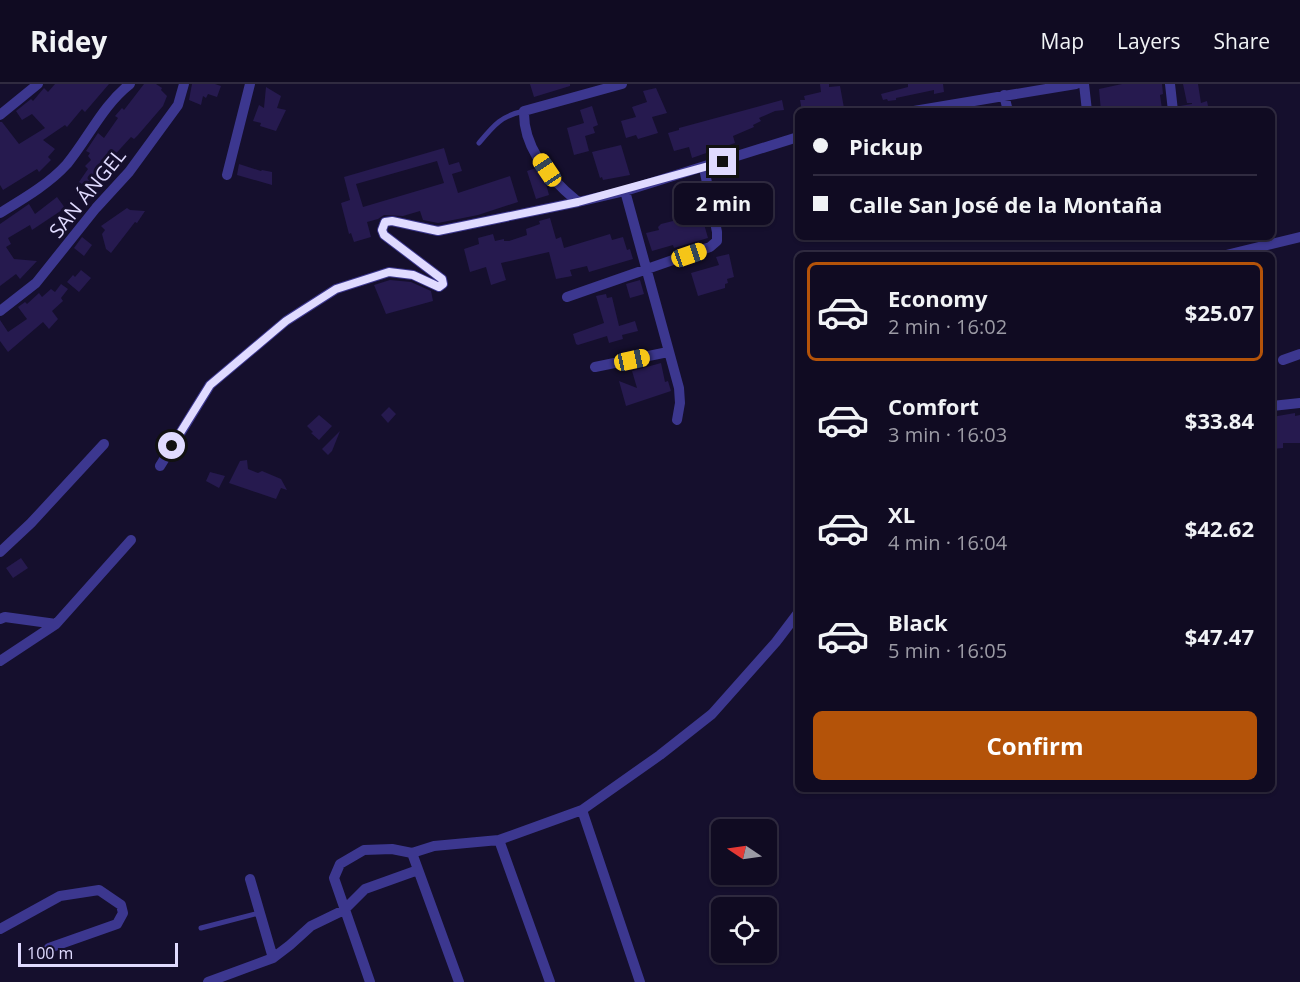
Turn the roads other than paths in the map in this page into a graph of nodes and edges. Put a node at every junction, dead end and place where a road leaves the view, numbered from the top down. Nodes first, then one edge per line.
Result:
1 (38, 84) edge
2 (130, 84) edge
3 (184, 84) edge
4 (250, 84) edge
5 (622, 84) edge
6 (1076, 84) edge
7 (1084, 84) edge
8 (1170, 84) edge
9 (1004, 95) junction
10 (932, 108) edge
11 (1007, 108) edge
12 (1087, 108) edge
13 (1173, 108) edge
14 (524, 111) junction
15 (0, 115) edge
16 (795, 139) edge
17 (479, 143) dead end
18 (704, 168) junction
19 (227, 175) dead end
20 (625, 190) junction
21 (578, 202) junction
22 (0, 213) edge
23 (1300, 237) edge
24 (1238, 252) edge
25 (647, 270) junction
26 (567, 297) dead end
27 (0, 311) edge
28 (668, 352) junction
29 (1300, 354) edge
30 (1282, 360) dead end
31 (595, 368) dead end
32 (1300, 403) edge
33 (1275, 406) edge
34 (677, 420) dead end
35 (104, 444) dead end
36 (160, 466) dead end
37 (131, 540) dead end
38 (0, 552) edge
39 (795, 617) edge
40 (0, 619) edge
41 (56, 624) junction
42 (0, 661) edge
43 (582, 810) junction
44 (499, 840) junction
45 (412, 853) junction
46 (418, 870) junction
47 (250, 879) dead end
48 (344, 910) junction
49 (259, 914) junction
50 (201, 928) dead end
51 (0, 929) edge
52 (49, 948) dead end
53 (273, 958) junction
54 (208, 982) edge
55 (370, 982) edge
56 (459, 982) edge
57 (550, 982) edge
58 (640, 982) edge

1 - 15 street
2 - 22 street
3 - 27 street, SAN ÁNGEL
4 - 19 street
5 - 14 street
6 - 9 street
7 - 12 street
8 - 13 street
9 - 10 street
9 - 11 street
14 - 17 lane
14 - 21 street
16 - 18 street
18 - 20 street
18 - 25 street
20 - 21 street
20 - 25 street
21 - 36 street
23 - 24 street
25 - 26 street
25 - 28 street
28 - 31 street
28 - 34 street
29 - 30 street
32 - 33 street
35 - 38 street
37 - 41 street
39 - 43 street
40 - 41 street
41 - 42 street
43 - 44 street
43 - 58 street
44 - 45 street
44 - 57 street
45 - 46 street
45 - 48 street
46 - 48 street
46 - 56 street
47 - 49 street
48 - 53 street
48 - 55 street
49 - 50 lane
49 - 53 street
51 - 52 street
53 - 54 street

